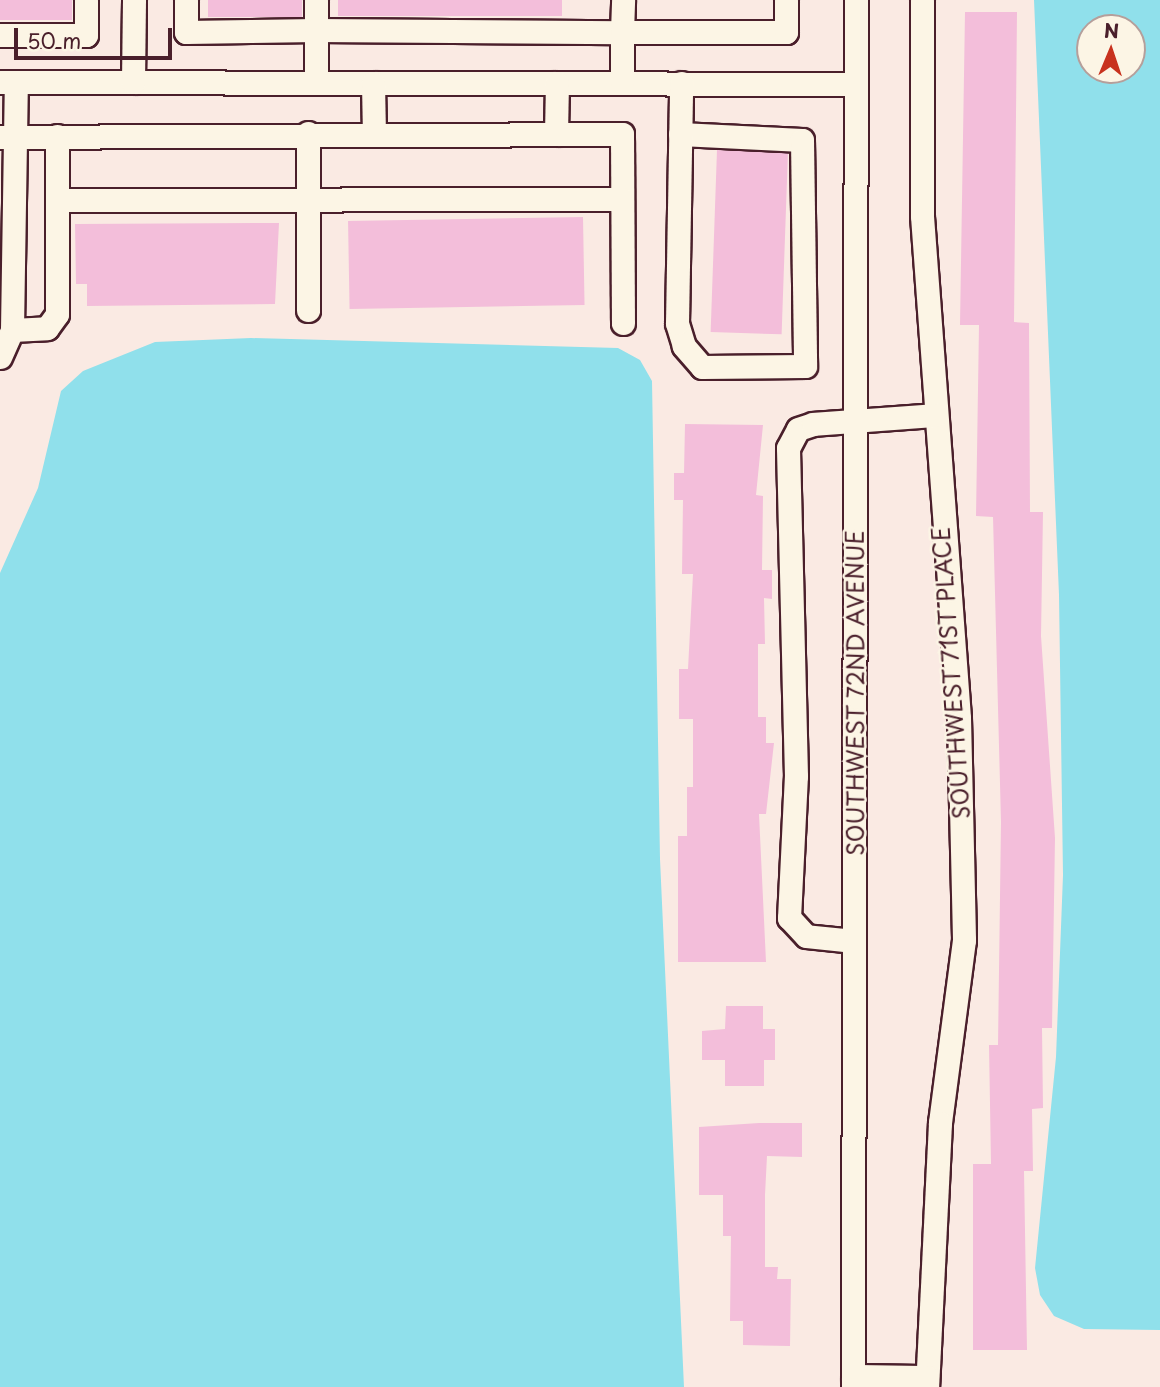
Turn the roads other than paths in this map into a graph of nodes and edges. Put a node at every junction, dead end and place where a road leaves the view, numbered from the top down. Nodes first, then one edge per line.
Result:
1 (86, 0) edge
2 (134, 0) edge
3 (186, 0) edge
4 (316, 0) edge
5 (623, 0) edge
6 (786, 0) edge
7 (856, 0) edge
8 (922, 0) edge
9 (316, 30) junction
10 (622, 32) junction
11 (0, 35) edge
12 (8, 82) edge
13 (133, 82) junction
14 (316, 83) junction
15 (373, 83) junction
16 (557, 83) junction
17 (622, 83) junction
18 (681, 83) junction
19 (856, 84) junction
20 (309, 133) junction
21 (374, 134) junction
22 (556, 134) junction
23 (680, 134) junction
24 (57, 136) junction
25 (7, 137) edge
26 (308, 198) junction
27 (622, 198) junction
28 (57, 200) junction
29 (308, 310) dead end
30 (623, 323) dead end
31 (12, 330) junction
32 (0, 356) edge
33 (936, 415) junction
34 (855, 419) junction
35 (854, 941) junction
36 (853, 1382) edge
37 (927, 1382) edge

1 - 11 street
2 - 13 street
3 - 9 street
4 - 9 street
5 - 10 street
6 - 10 street
7 - 19 street, SOUTHWEST 72ND AVENUE
8 - 33 street, SOUTHWEST 71ST PLACE
9 - 10 street
9 - 14 street
10 - 17 street
12 - 13 street
12 - 25 street
13 - 14 street
14 - 15 street
15 - 16 street
15 - 21 street
16 - 17 street
16 - 22 street
17 - 18 street
18 - 19 street
18 - 23 street
19 - 34 street, SOUTHWEST 72ND AVENUE
20 - 21 street
20 - 24 street
20 - 26 street
21 - 22 street
22 - 27 street
23 - 23 street
24 - 25 street
24 - 28 street
25 - 31 street
26 - 27 street
26 - 28 street
26 - 29 street
27 - 30 street
28 - 31 street
31 - 32 street
33 - 34 street
33 - 37 street, SOUTHWEST 71ST PLACE
34 - 35 street, SOUTHWEST 72ND AVENUE
34 - 35 street
35 - 36 street, SOUTHWEST 72ND AVENUE
36 - 37 street

